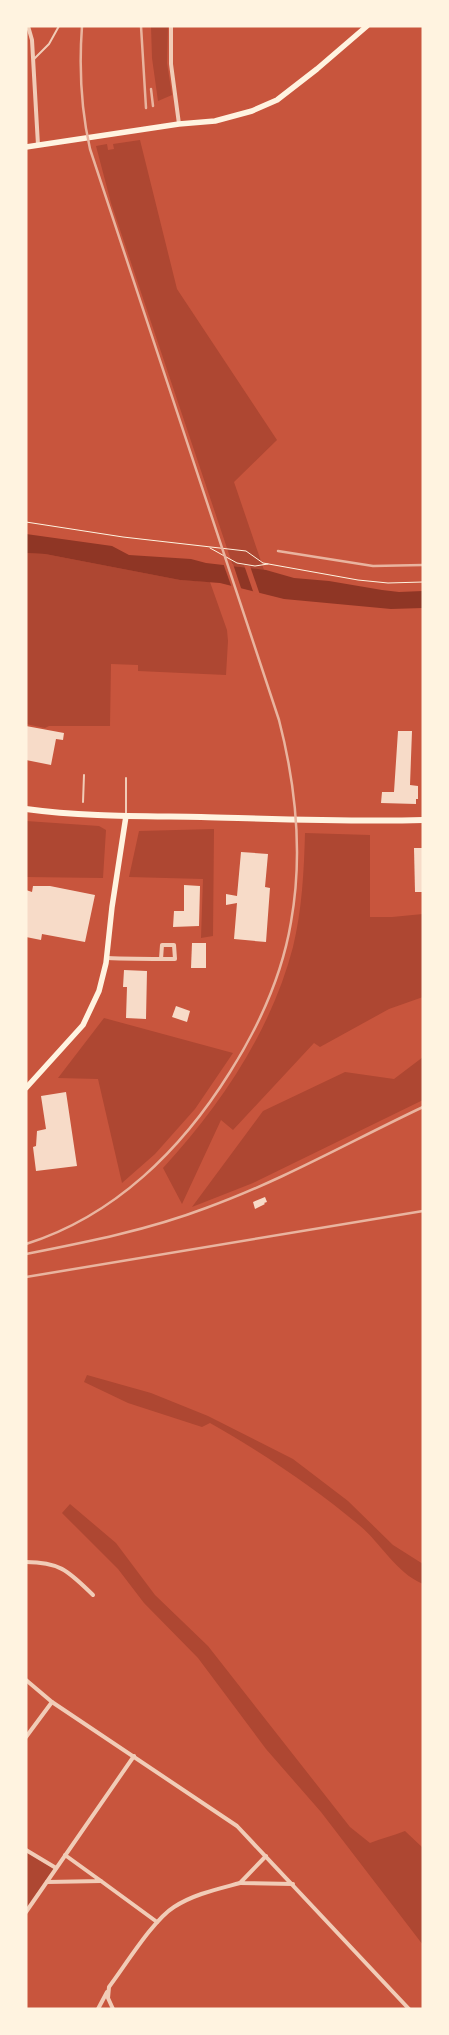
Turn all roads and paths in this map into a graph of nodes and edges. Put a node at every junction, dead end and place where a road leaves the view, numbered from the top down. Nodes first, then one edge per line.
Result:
1 (28, 26) edge
2 (59, 26) edge
3 (171, 26) edge
4 (367, 26) edge
5 (33, 60) junction
6 (179, 124) junction
7 (38, 145) junction
8 (26, 147) edge
9 (26, 522) edge
10 (206, 546) junction
11 (269, 564) junction
12 (423, 582) edge
13 (84, 775) dead end
14 (126, 778) dead end
15 (83, 802) dead end
16 (26, 809) edge
17 (126, 816) junction
18 (423, 820) edge
19 (107, 958) junction
20 (161, 959) junction
21 (26, 1088) edge
22 (26, 1562) edge
23 (93, 1595) dead end
24 (26, 1680) edge
25 (52, 1702) junction
26 (26, 1737) edge
27 (134, 1756) junction
28 (26, 1850) edge
29 (65, 1855) junction
30 (266, 1856) junction
31 (56, 1868) junction
32 (47, 1882) junction
33 (101, 1882) junction
34 (240, 1883) junction
35 (293, 1884) junction
36 (26, 1912) edge
37 (158, 1922) junction
38 (109, 1988) junction
39 (98, 2009) edge
40 (113, 2009) edge
41 (410, 2009) edge

1 - 5 street
2 - 5 lane
3 - 6 street
4 - 6 main road
5 - 7 street
6 - 7 main road
7 - 8 main road
9 - 10 path
10 - 11 path
10 - 11 path
11 - 12 path
13 - 15 lane
14 - 17 lane
16 - 17 main road
17 - 18 main road
17 - 19 main road
19 - 20 street
19 - 21 main road
20 - 20 street
22 - 23 street
24 - 25 street
25 - 26 street
25 - 27 street
27 - 29 street
27 - 30 street
28 - 31 street
29 - 31 street
29 - 33 street
30 - 34 street
30 - 35 street
31 - 32 street
32 - 33 street
32 - 36 street
33 - 37 street
34 - 35 street
34 - 37 street
35 - 41 street
37 - 38 street
38 - 39 street
38 - 40 street

